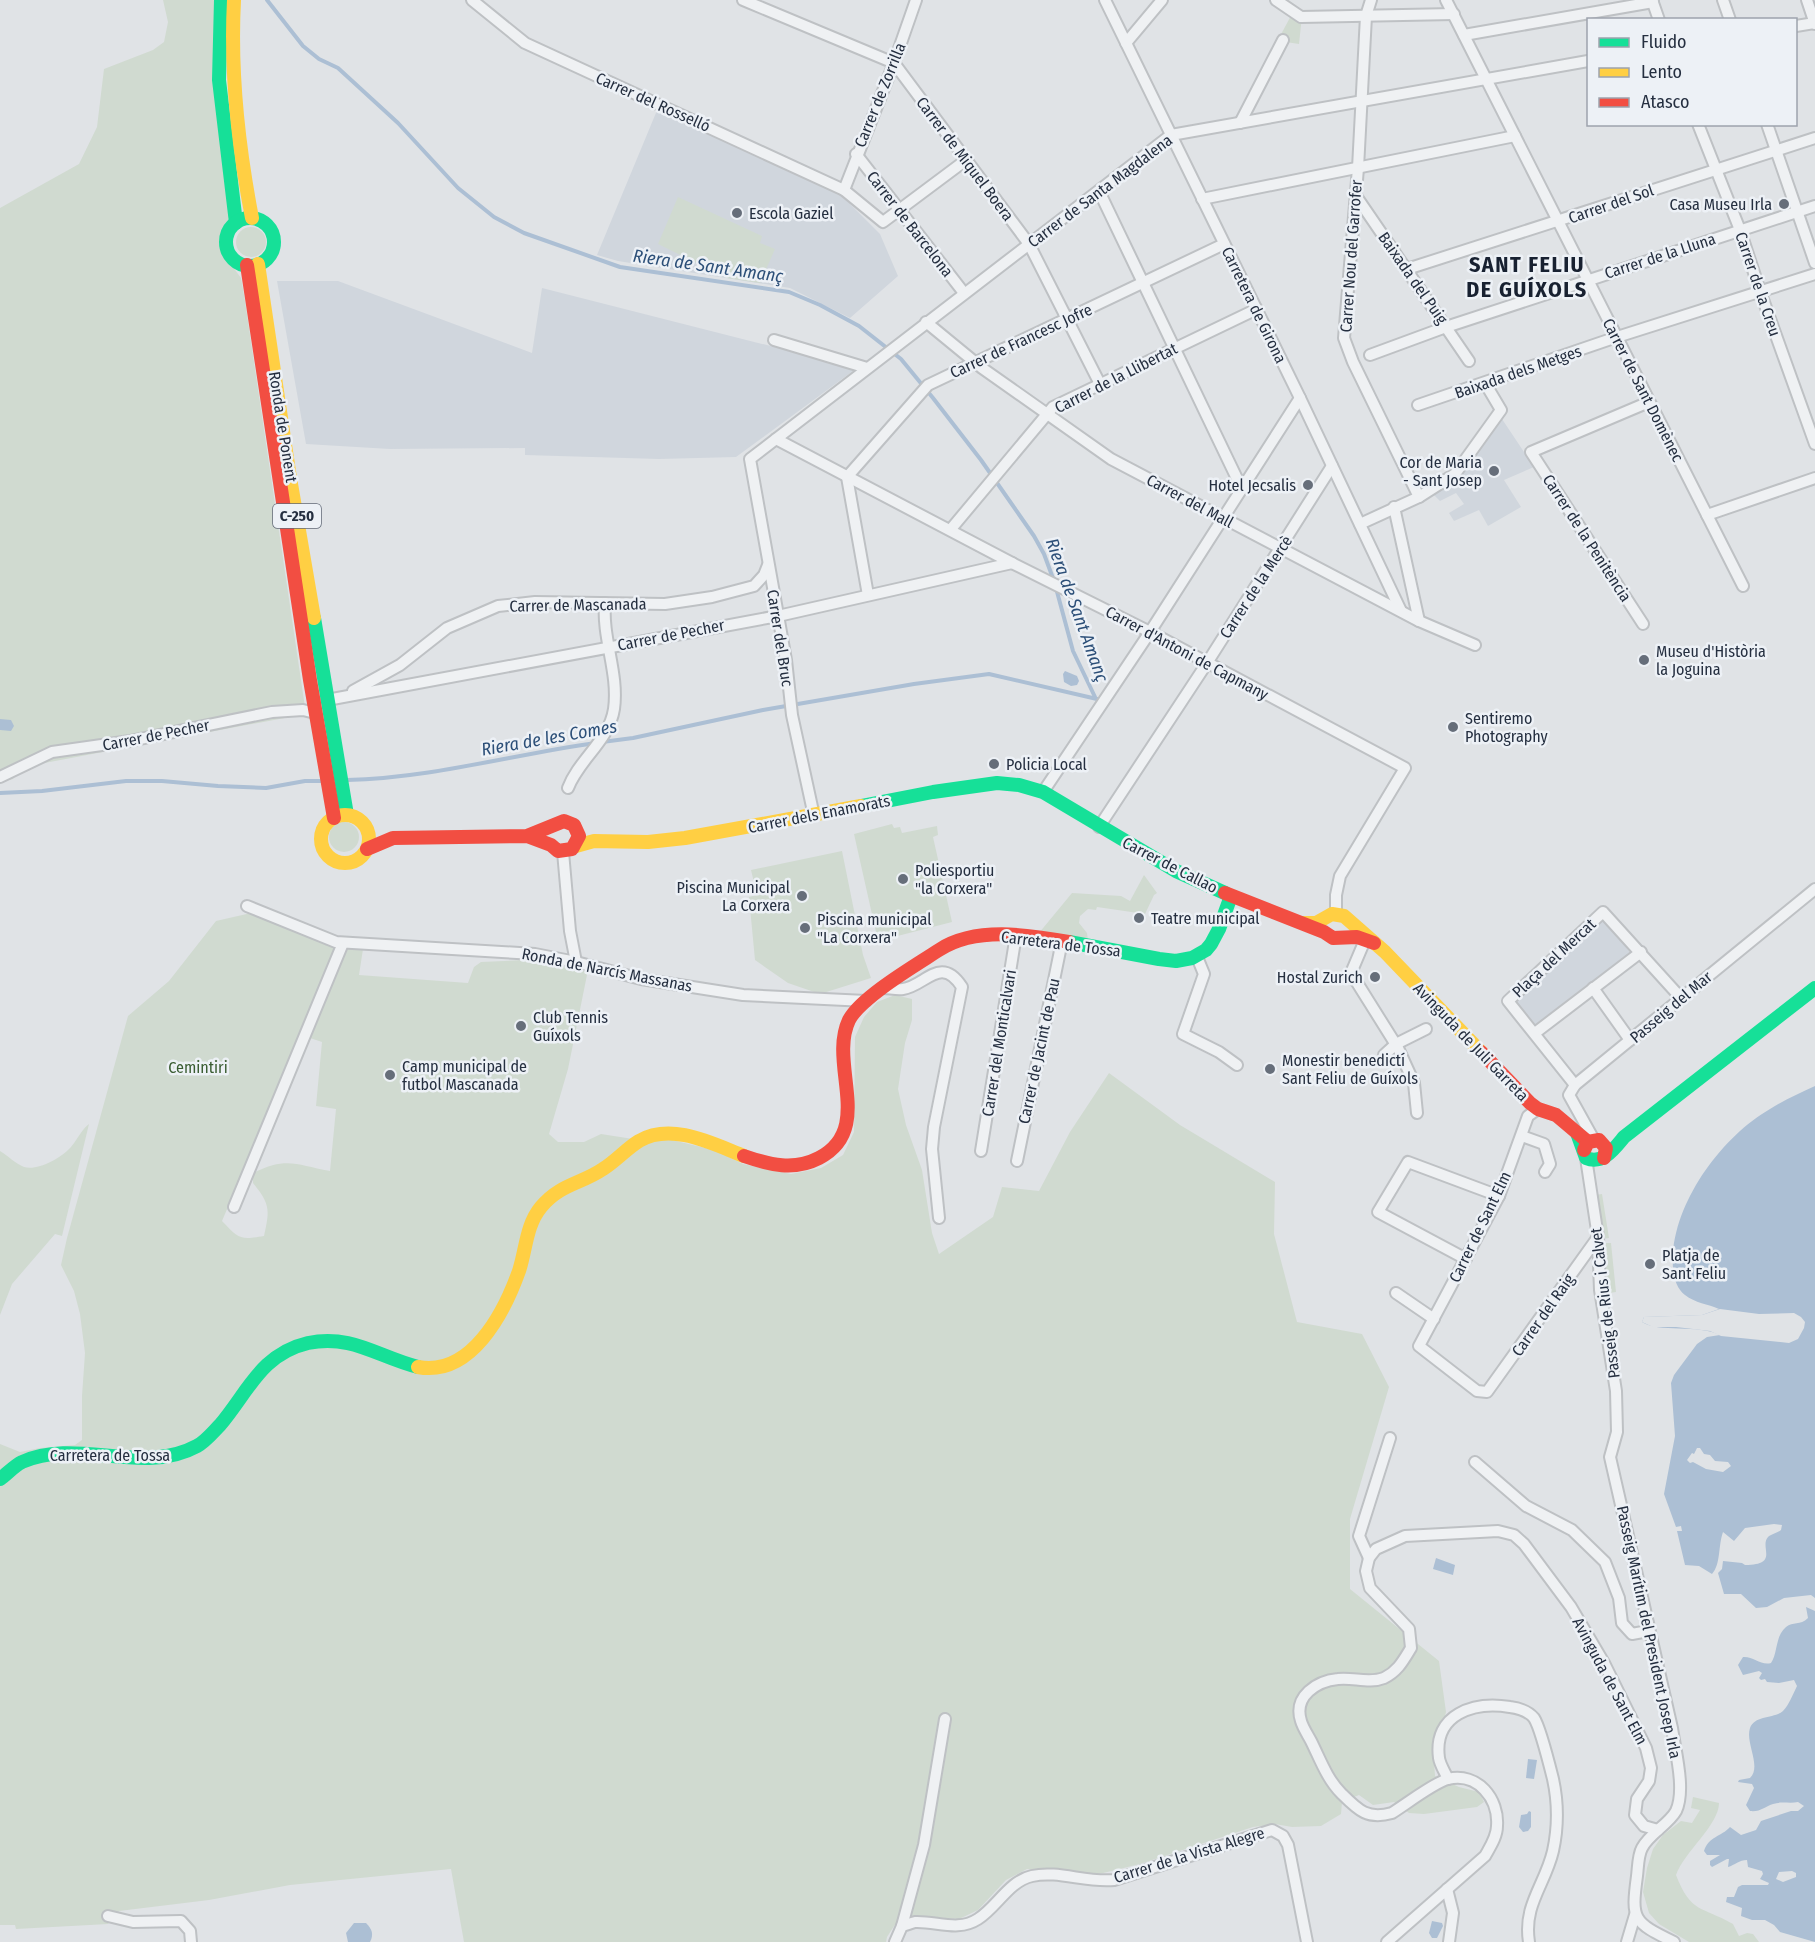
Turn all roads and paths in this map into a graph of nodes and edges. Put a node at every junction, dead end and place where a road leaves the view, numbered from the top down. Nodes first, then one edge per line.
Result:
1 (221, 0) edge
2 (234, 0) edge
3 (743, 0) edge
4 (916, 0) edge
5 (1105, 0) edge
6 (1162, 0) edge
7 (1276, 0) edge
8 (1371, 0) edge
9 (1446, 0) edge
10 (1723, 0) edge
11 (1807, 0) edge
12 (1652, 1) edge
13 (477, 2) edge
14 (1454, 14) junction
15 (1366, 16) junction
16 (1658, 18) edge
17 (1729, 18) edge
18 (1815, 23) edge
19 (1797, 26) edge
20 (1464, 35) junction
21 (1283, 40) dead end
22 (1126, 43) junction
23 (1587, 61) edge
24 (894, 63) junction
25 (1486, 79) junction
26 (1362, 101) junction
27 (1240, 123) junction
28 (1699, 126) edge
29 (1768, 126) edge
30 (1171, 135) junction
31 (1515, 136) junction
32 (1815, 138) edge
33 (1776, 150) junction
34 (856, 154) junction
35 (966, 160) junction
36 (1359, 168) junction
37 (1715, 169) junction
38 (844, 190) junction
39 (1098, 191) junction
40 (1356, 196) junction
41 (1202, 199) junction
42 (1815, 206) edge
43 (899, 210) junction
44 (1797, 212) junction
45 (252, 218) junction
46 (1558, 221) junction
47 (236, 223) junction
48 (1740, 230) junction
49 (1029, 244) junction
50 (1224, 244) junction
51 (1815, 263) edge
52 (253, 265) junction
53 (1407, 269) junction
54 (1815, 274) edge
55 (1588, 280) junction
56 (1144, 283) junction
57 (1760, 291) junction
58 (964, 293) junction
59 (1257, 309) junction
60 (1067, 320) junction
61 (926, 322) junction
62 (1446, 327) junction
63 (1617, 337) junction
64 (774, 340) dead end
65 (1175, 348) junction
66 (1370, 355) dead end
67 (1469, 361) dead end
68 (976, 363) junction
69 (867, 368) junction
70 (1485, 383) junction
71 (1100, 384) junction
72 (1300, 398) junction
73 (1649, 402) junction
74 (1418, 405) dead end
75 (1810, 413) edge
76 (1047, 414) junction
77 (776, 439) junction
78 (1815, 444) edge
79 (750, 459) joint
80 (1332, 466) junction
81 (847, 477) junction
82 (1815, 478) edge
83 (1242, 489) junction
84 (1419, 497) junction
85 (1394, 507) junction
86 (1707, 515) junction
87 (1223, 518) junction
88 (1360, 524) junction
89 (951, 530) junction
90 (1281, 549) junction
91 (1012, 563) junction
92 (768, 564) junction
93 (1743, 586) dead end
94 (868, 595) junction
95 (605, 603) junction
96 (1401, 611) junction
97 (778, 615) junction
98 (1419, 621) junction
99 (1643, 624) dead end
100 (1150, 632) junction
101 (1475, 645) dead end
102 (609, 647) junction
103 (1207, 663) junction
104 (319, 705) junction
105 (0, 777) edge
106 (568, 788) dead end
107 (1043, 792) junction
108 (340, 816) junction
109 (814, 816) junction
110 (366, 826) junction
111 (1099, 826) junction
112 (551, 827) junction
113 (579, 831) junction
114 (527, 836) junction
115 (393, 838) junction
116 (594, 841) junction
117 (576, 846) junction
118 (367, 849) junction
119 (557, 849) junction
120 (1815, 889) edge
121 (1232, 896) junction
122 (247, 906) dead end
123 (1333, 920) junction
124 (1017, 935) junction
125 (1341, 938) junction
126 (1369, 941) junction
127 (1062, 942) junction
128 (343, 943) junction
129 (1641, 952) junction
130 (1197, 957) junction
131 (576, 962) junction
132 (883, 988) junction
133 (1593, 988) junction
134 (1815, 988) edge
135 (1681, 998) junction
136 (866, 1001) junction
137 (1426, 1029) dead end
138 (1535, 1033) junction
139 (1630, 1040) junction
140 (1395, 1044) junction
141 (1383, 1055) dead end
142 (1237, 1065) dead end
143 (1575, 1086) junction
144 (1538, 1109) junction
145 (1417, 1113) dead end
146 (1522, 1136) junction
147 (981, 1151) dead end
148 (1594, 1151) junction
149 (1017, 1161) dead end
150 (1545, 1172) dead end
151 (1499, 1196) junction
152 (234, 1207) dead end
153 (939, 1218) dead end
154 (1598, 1237) junction
155 (1466, 1259) junction
156 (1396, 1293) dead end
157 (1434, 1318) junction
158 (1419, 1346) joint
159 (1617, 1432) joint
160 (1390, 1438) dead end
161 (1475, 1462) dead end
162 (0, 1479) edge
163 (1369, 1558) junction
164 (1648, 1631) junction
165 (945, 1719) dead end
166 (1448, 1779) junction
167 (1658, 1830) junction
168 (1447, 1889) junction
169 (1635, 1915) junction
170 (108, 1916) dead end
171 (902, 1926) junction
172 (190, 1942) edge
173 (895, 1942) edge
174 (1307, 1942) edge
175 (1387, 1942) edge
176 (1449, 1942) edge
177 (1529, 1942) edge
178 (1627, 1942) edge
179 (1674, 1942) edge

1 - 47 main road
2 - 45 main road
3 - 24 street
4 - 24 street, Carrer de Zorrilla
5 - 22 street, Carretera de Girona
6 - 22 street
7 - 15 street
8 - 15 street, Carrer Nou del Garrofer
9 - 14 street, Carrer de Sant Domènec
10 - 17 street
11 - 18 street
12 - 16 street
12 - 20 street
13 - 38 street, Carrer del Rosselló
14 - 15 street
14 - 20 street, Carrer de Sant Domènec
15 - 26 street, Carrer Nou del Garrofer
18 - 19 street
20 - 25 street, Carrer de Sant Domènec
21 - 27 street
22 - 30 street, Carretera de Girona
23 - 25 street, Carrer de Santa Magdalena
24 - 34 street, Carrer de Zorrilla
24 - 35 street, Carrer de Miquel Boera
25 - 26 street, Carrer de Santa Magdalena
25 - 31 street, Carrer de Sant Domènec
26 - 27 street, Carrer de Santa Magdalena
26 - 36 street, Carrer Nou del Garrofer
27 - 30 street, Carrer de Santa Magdalena
28 - 37 street, Carrer de la Creu
29 - 33 street
30 - 39 street, Carrer de Santa Magdalena
30 - 41 street, Carretera de Girona
31 - 36 street
31 - 46 street, Carrer de Sant Domènec
32 - 33 street, Carrer del Sol
33 - 37 street, Carrer del Sol
33 - 44 street
34 - 38 street, Carrer de Zorrilla
34 - 43 street, Carrer de Barcelona
35 - 43 street
35 - 49 street, Carrer de Miquel Boera
36 - 40 street, Carrer Nou del Garrofer
36 - 41 street
37 - 46 street, Carrer del Sol
37 - 48 street, Carrer de la Creu
38 - 43 street, Carrer del Rosselló
39 - 49 street, Carrer de Santa Magdalena
39 - 56 street
40 - 53 street, Baixada del Puig
40 - 84 street, Carrer Nou del Garrofer
41 - 50 street, Carretera de Girona
42 - 44 street, Carrer de la Lluna
43 - 58 street, Carrer de Barcelona
44 - 48 street, Carrer de la Lluna
44 - 51 street
45 - 47 main road
45 - 52 main road
46 - 53 street, Carrer del Sol
46 - 55 street, Carrer de Sant Domènec
47 - 52 main road
48 - 55 street, Carrer de la Lluna
48 - 57 street, Carrer de la Creu
49 - 58 street, Carrer de Santa Magdalena
49 - 60 street, Carrer de Miquel Boera
50 - 56 street, Carrer de Francesc Jofre
50 - 59 street, Carretera de Girona
52 - 104 main road, C-250
53 - 62 street, Baixada del Puig
54 - 57 street, Baixada dels Metges
55 - 62 street, Carrer de la Lluna
55 - 63 street, Carrer de Sant Domènec
56 - 60 street, Carrer de Francesc Jofre
56 - 65 street
57 - 63 street, Baixada dels Metges
57 - 75 street, Carrer de la Creu
58 - 61 street, Carrer de Santa Magdalena
59 - 65 street, Carrer de la Llibertat
59 - 72 street, Carretera de Girona
60 - 68 street, Carrer de Francesc Jofre
60 - 71 street, Carrer de Miquel Boera
61 - 68 street, Carrer del Mall
61 - 69 street, Carrer de Santa Magdalena
62 - 66 street, Carrer de la Lluna
62 - 67 street, Baixada del Puig
63 - 70 street, Baixada dels Metges
63 - 73 street, Carrer de Sant Domènec
64 - 69 street
65 - 71 street, Carrer de la Llibertat
65 - 83 street
68 - 76 street, Carrer del Mall
68 - 81 street, Carrer de Francesc Jofre
69 - 77 street, Carrer de Santa Magdalena
70 - 74 street, Baixada dels Metges
70 - 84 street
71 - 76 street, Carrer de la Llibertat
72 - 80 street, Carretera de Girona
72 - 83 street
73 - 86 street, Carrer de Sant Domènec
73 - 99 street, Carrer de la Penitència
75 - 78 street, Carrer de la Creu
76 - 87 street, Carrer del Mall
76 - 89 street, Carrer de la Llibertat
77 - 79 street, Carrer de Santa Magdalena
77 - 81 street, Carrer d'Antoni de Capmany
79 - 92 street, Carrer del Bruc
80 - 88 street, Carretera de Girona
80 - 90 street, Carrer de la Mercè
81 - 89 street, Carrer d'Antoni de Capmany
81 - 94 street
82 - 86 street
83 - 87 street
84 - 85 street
85 - 88 street
85 - 98 street
86 - 93 street, Carrer de Sant Domènec
87 - 90 street, Carrer del Mall
87 - 100 street
88 - 96 street, Carretera de Girona
89 - 91 street, Carrer d'Antoni de Capmany
90 - 96 street, Carrer del Mall
90 - 103 street, Carrer de la Mercè
91 - 94 street, Carrer de Pecher
91 - 100 street, Carrer d'Antoni de Capmany
92 - 95 street, Carrer de Mascanada
92 - 97 street, Carrer del Bruc
94 - 97 street, Carrer de Pecher
95 - 102 street
95 - 104 street, Carrer de Mascanada
96 - 98 street, Carrer del Mall
97 - 102 street, Carrer de Pecher
97 - 109 street, Carrer del Bruc
98 - 101 street, Carrer del Mall
100 - 103 street, Carrer d'Antoni de Capmany
100 - 107 street
102 - 104 street, Carrer de Pecher
102 - 106 street
103 - 111 street, Carrer de la Mercè
103 - 123 street, Carrer d'Antoni de Capmany
104 - 105 street, Carrer de Pecher
104 - 108 main road, C-250
107 - 109 main road, Carrer dels Enamorats
107 - 111 main road, Carrer de Callao
108 - 110 main road
108 - 118 main road
109 - 116 main road, Carrer dels Enamorats
110 - 115 main road
110 - 118 main road
111 - 121 main road, Carrer de Callao
112 - 113 main road
112 - 114 main road
112 - 119 main road
113 - 116 main road
113 - 117 main road
114 - 115 main road
114 - 119 main road
115 - 118 main road
116 - 117 main road, Carrer dels Enamorats
117 - 119 main road
119 - 131 street
120 - 135 street, Passeig del Mar
121 - 123 main road, Carrer de Callao
121 - 130 main road
122 - 128 street, Ronda de Narcís Massanas
123 - 125 main road
123 - 125 main road
123 - 126 main road, Avinguda de Juli Garreta
124 - 127 main road, Carretera de Tossa
124 - 132 main road, Carretera de Tossa
124 - 147 street, Carrer del Monticalvari
125 - 126 main road
126 - 140 street
126 - 144 main road, Avinguda de Juli Garreta
127 - 130 main road, Carretera de Tossa
127 - 149 street, Carrer de Jacint de Pau
128 - 131 street, Ronda de Narcís Massanas
128 - 152 street
129 - 133 street
129 - 135 street
129 - 138 street, Plaça del Mercat
130 - 142 street
131 - 136 street, Ronda de Narcís Massanas
132 - 136 main road, Carretera de Tossa
132 - 153 street
133 - 138 street
133 - 139 street
134 - 148 main road
135 - 139 street, Passeig del Mar
136 - 162 main road, Carretera de Tossa
137 - 140 street
138 - 143 street, Plaça del Mercat
139 - 143 street, Passeig del Mar
140 - 141 street
140 - 145 street
143 - 148 street
144 - 146 street, Carrer de Sant Elm
144 - 148 main road, Avinguda de Juli Garreta
146 - 150 street
146 - 151 street, Carrer de Sant Elm
148 - 154 street, Passeig de Rius i Calvet
151 - 155 street, Carrer de Sant Elm
151 - 155 street
154 - 158 street, Carrer del Raig
154 - 159 street, Passeig de Rius i Calvet
155 - 157 street, Carrer de Sant Elm
156 - 157 street
157 - 158 street, Carrer de Sant Elm
159 - 164 street, Passeig Marítim del President Josep Irla
160 - 163 street
161 - 164 street
163 - 166 street
163 - 167 street, Avinguda de Sant Elm
164 - 167 street, Passeig Marítim del President Josep Irla
165 - 171 street
166 - 168 street
166 - 177 street
167 - 169 street, Passeig Marítim del President Josep Irla
168 - 175 street
168 - 176 street
169 - 178 street, Passeig Marítim del President Josep Irla
169 - 179 street
170 - 172 street
171 - 173 street
171 - 174 street, Carrer de la Vista Alegre

